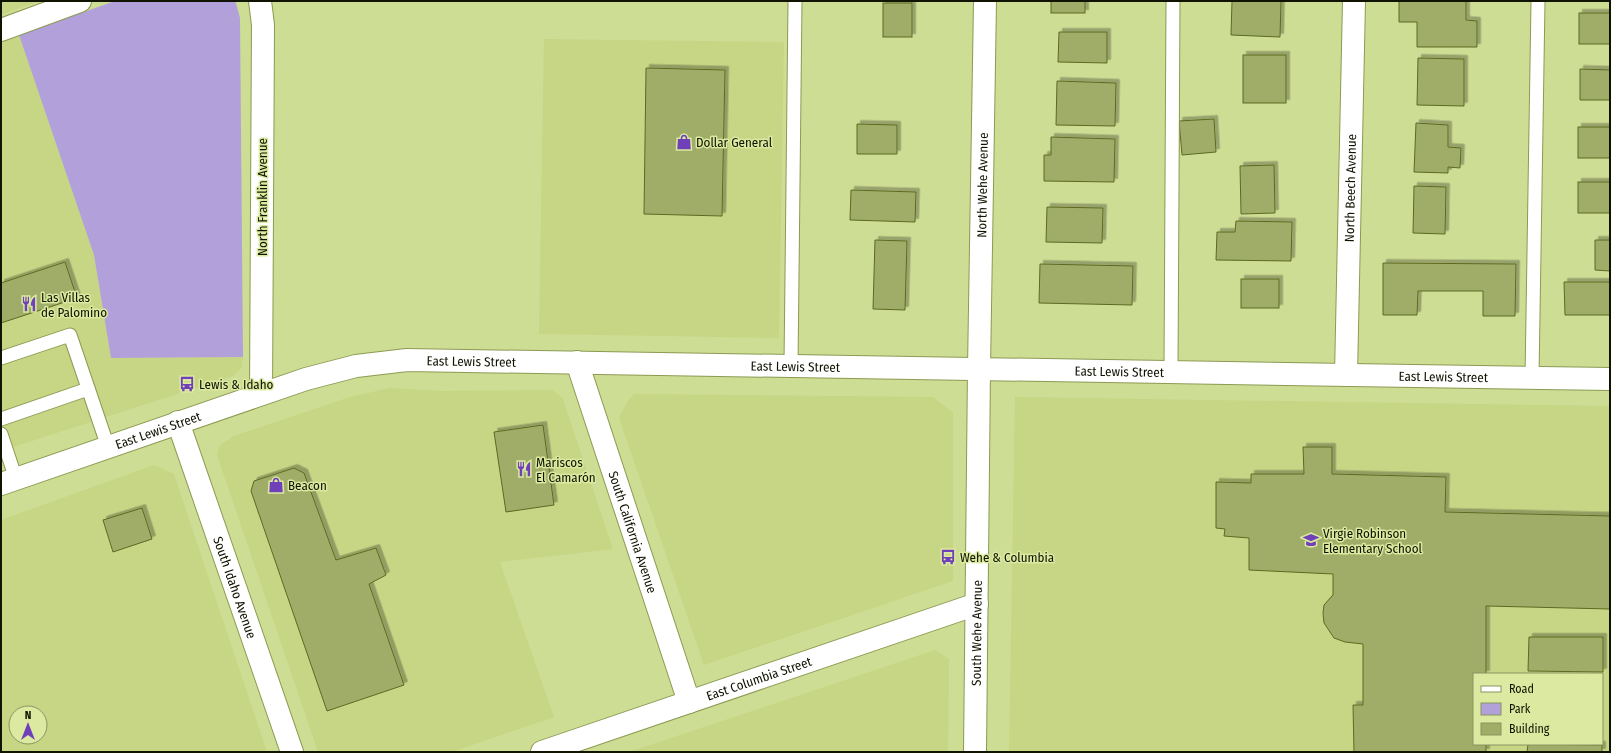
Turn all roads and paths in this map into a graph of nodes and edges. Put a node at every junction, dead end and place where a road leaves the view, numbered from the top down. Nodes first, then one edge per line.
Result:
1 (260, 1) edge
2 (795, 1) edge
3 (985, 1) edge
4 (1173, 1) edge
5 (1354, 1) edge
6 (1538, 1) edge
7 (68, 3) edge
8 (1, 30) edge
9 (1, 358) edge
10 (577, 362) junction
11 (791, 366) junction
12 (978, 369) junction
13 (1171, 371) junction
14 (1346, 375) junction
15 (1532, 378) junction
16 (1610, 379) edge
17 (88, 389) junction
18 (261, 394) junction
19 (1, 419) edge
20 (178, 422) junction
21 (1, 434) edge
22 (108, 447) junction
23 (9, 482) edge
24 (977, 604) junction
25 (689, 702) junction
26 (292, 752) edge
27 (542, 752) edge
28 (975, 752) edge

1 - 18 street, North Franklin Avenue
2 - 11 lane
3 - 12 street, North Wehe Avenue
4 - 13 lane
5 - 14 street, North Beech Avenue
6 - 15 lane
7 - 8 street
9 - 17 lane
10 - 11 street, East Lewis Street
10 - 18 street, East Lewis Street
10 - 25 street, South California Avenue
11 - 12 street, East Lewis Street
12 - 13 street, East Lewis Street
12 - 24 street, South Wehe Avenue
13 - 14 street, East Lewis Street
14 - 15 street, East Lewis Street
15 - 16 street, East Lewis Street
17 - 19 lane
17 - 22 lane
18 - 20 street, East Lewis Street
20 - 22 street, East Lewis Street
20 - 26 street, South Idaho Avenue
21 - 23 lane
22 - 23 street, East Lewis Street
24 - 25 street, East Columbia Street
24 - 28 street, South Wehe Avenue
25 - 27 street, East Columbia Street

